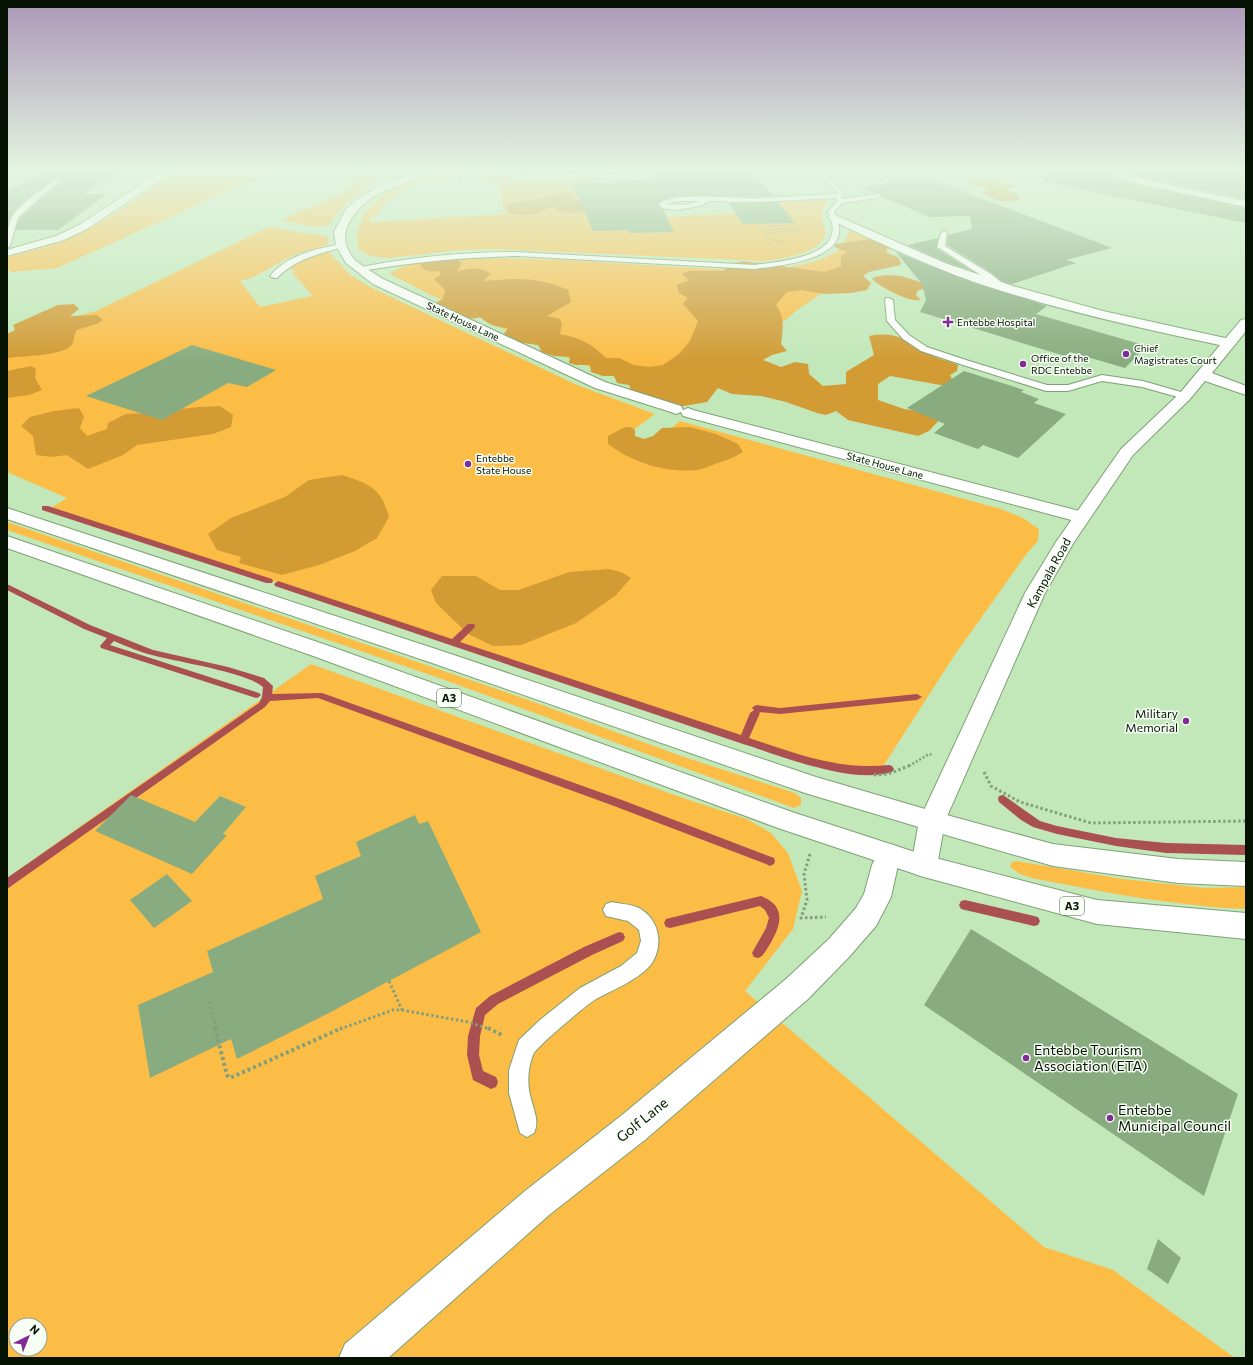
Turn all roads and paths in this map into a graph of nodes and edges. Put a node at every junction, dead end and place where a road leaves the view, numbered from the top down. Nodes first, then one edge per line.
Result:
1 (10, 235) edge
2 (67, 235) edge
3 (339, 235) edge
4 (836, 235) edge
5 (873, 235) edge
6 (944, 235) edge
7 (7, 246) edge
8 (342, 246) junction
9 (7, 253) edge
10 (361, 269) junction
11 (274, 276) dead end
12 (1002, 287) junction
13 (889, 300) dead end
14 (1245, 326) edge
15 (1229, 343) junction
16 (1144, 360) dead end
17 (1142, 365) dead end
18 (1202, 375) junction
19 (1246, 391) edge
20 (1185, 396) junction
21 (7, 513) edge
22 (1081, 517) junction
23 (7, 542) edge
24 (971, 734) junction
25 (932, 821) junction
26 (1246, 821) edge
27 (890, 855) junction
28 (924, 866) junction
29 (1246, 874) edge
30 (612, 910) dead end
31 (1246, 926) edge
32 (389, 981) dead end
33 (210, 1002) dead end
34 (402, 1010) junction
35 (485, 1027) dead end
36 (527, 1126) dead end
37 (359, 1358) edge

1 - 7 lane
2 - 9 main road
3 - 8 main road
4 - 10 lane
5 - 12 main road
6 - 12 lane
8 - 10 main road, State House Lane
8 - 11 lane
10 - 22 main road, State House Lane
12 - 15 main road
13 - 20 lane
14 - 15 main road, Kampala Road
15 - 18 main road, Kampala Road
16 - 17 path
18 - 19 main road
18 - 20 main road, Kampala Road
20 - 22 main road, Kampala Road
21 - 25 main road
22 - 24 main road, Kampala Road
23 - 27 main road, A3
24 - 25 main road, Kampala Road
24 - 26 path
25 - 28 main road, Kampala Road
25 - 29 main road
27 - 28 main road
27 - 37 main road, Golf Lane
28 - 31 main road, A3
30 - 36 lane
32 - 34 path
33 - 34 path
34 - 35 path

